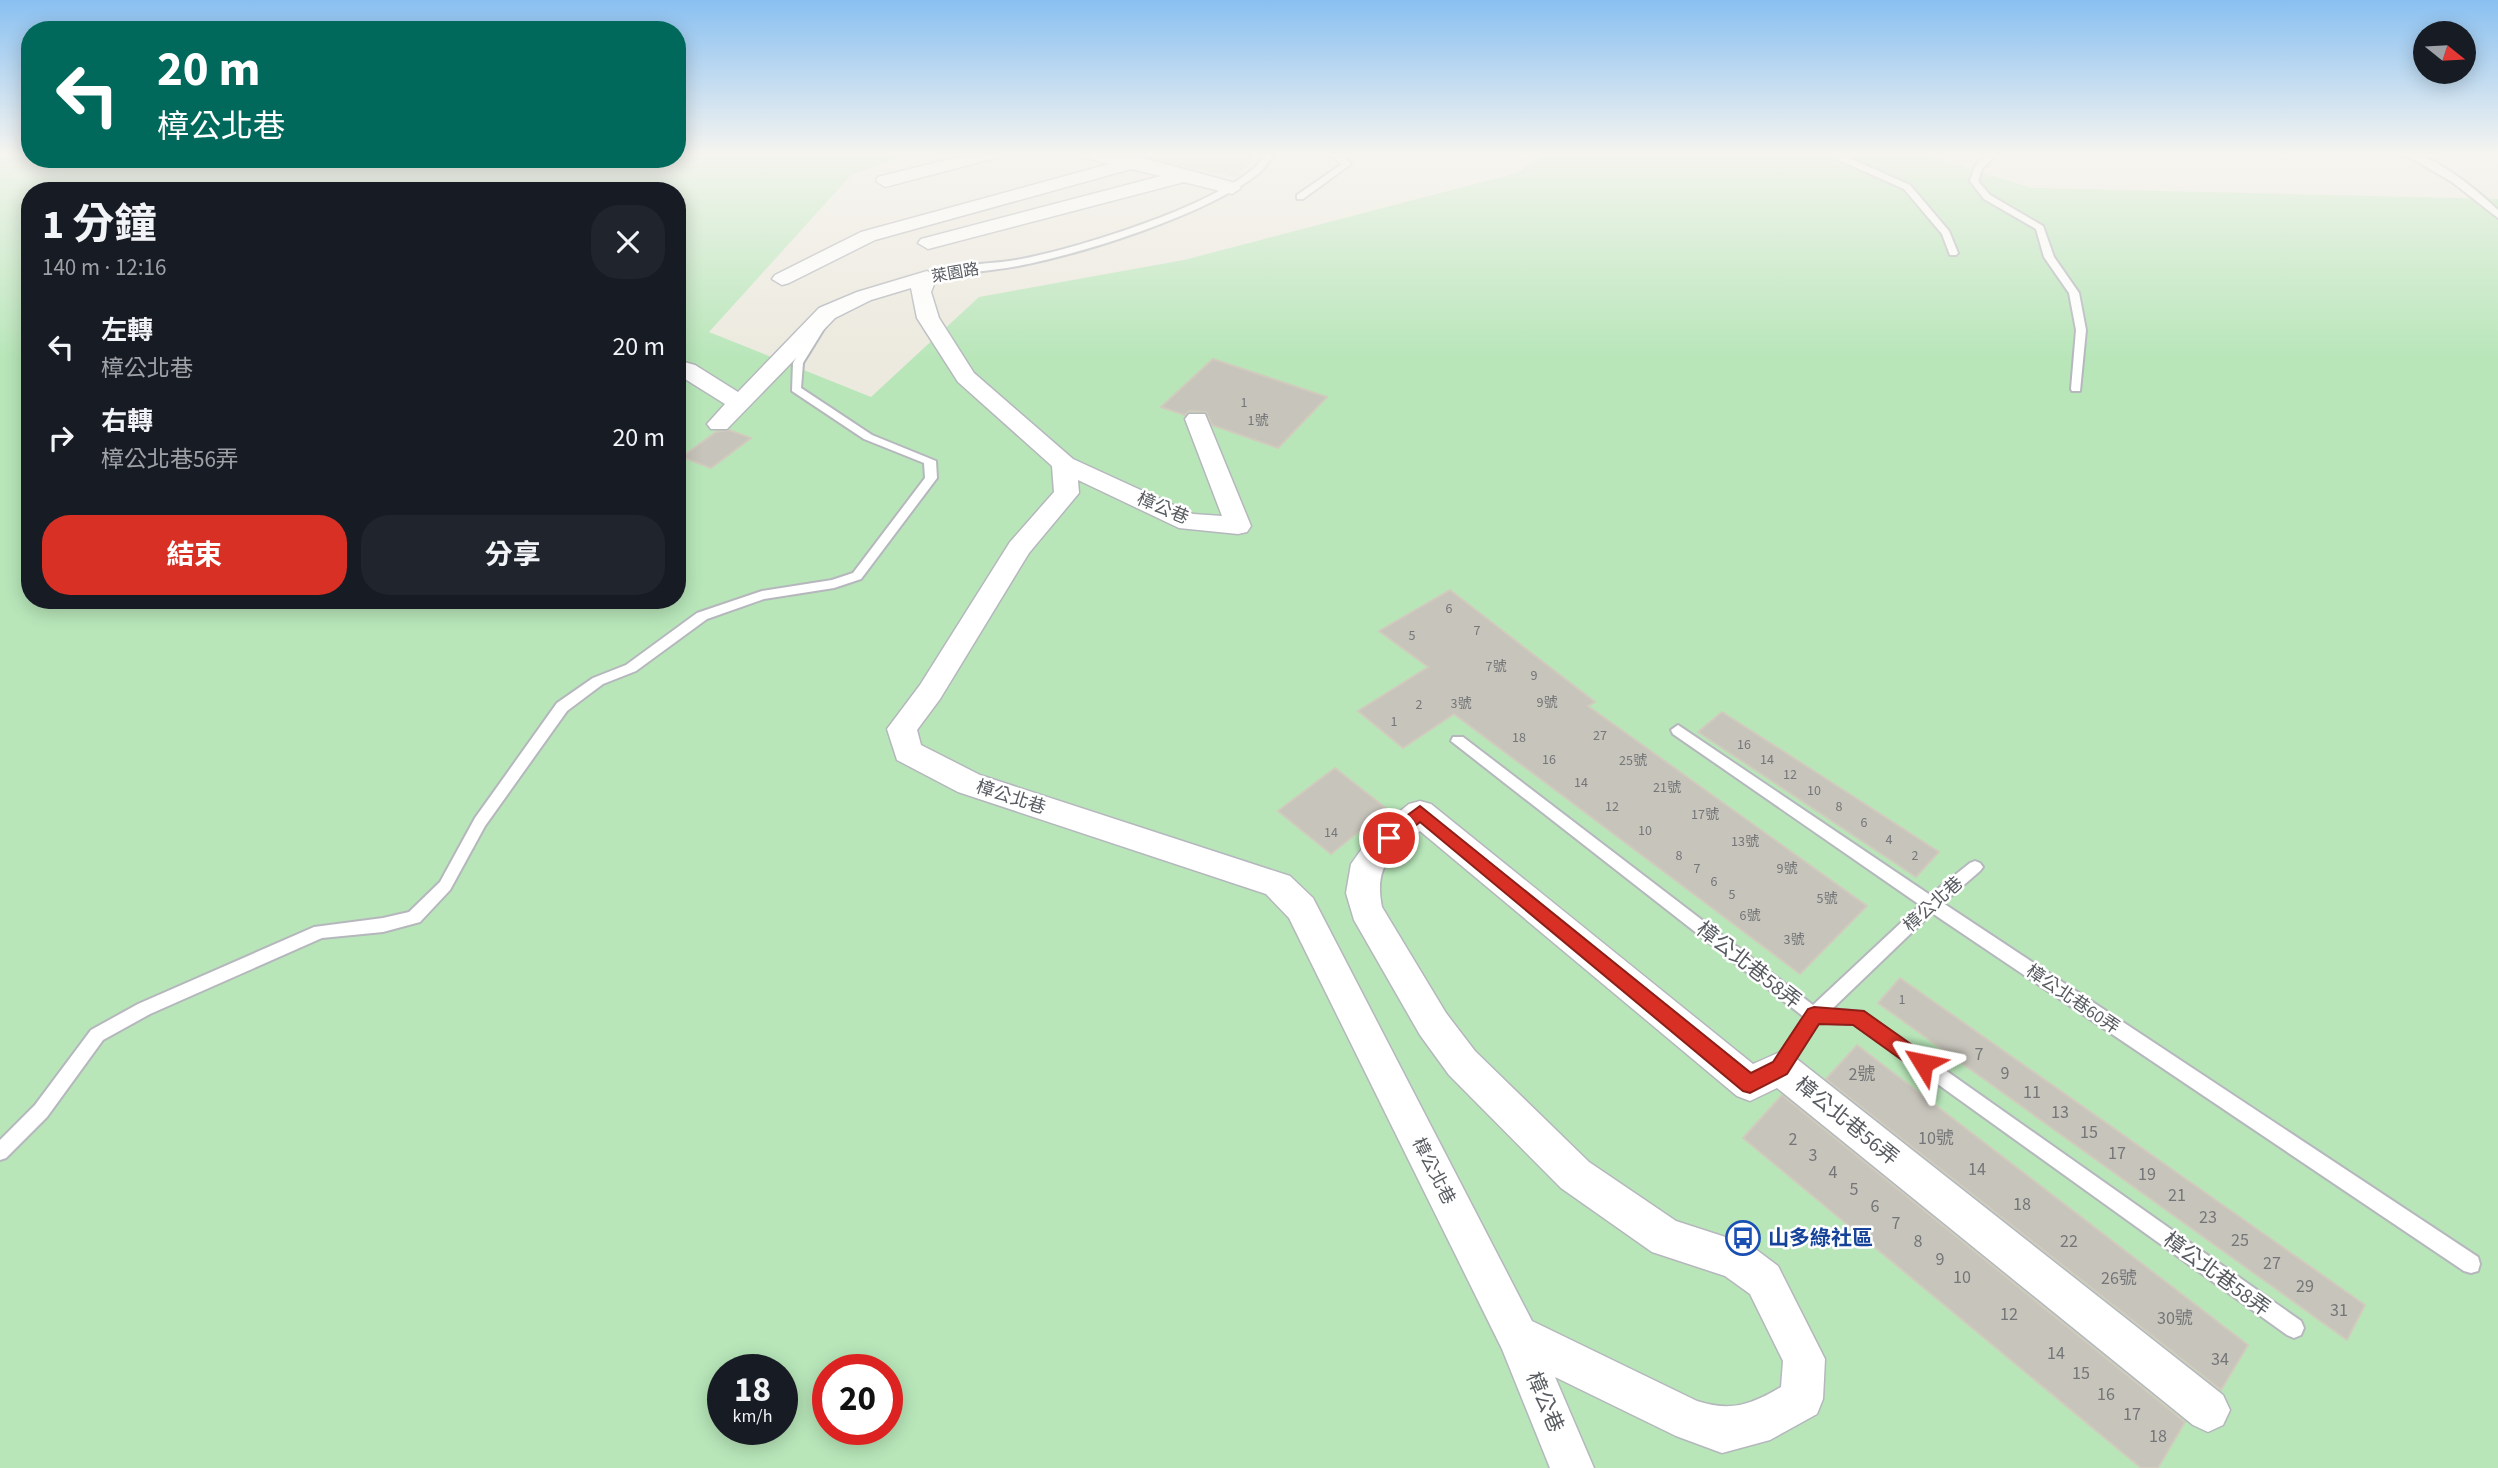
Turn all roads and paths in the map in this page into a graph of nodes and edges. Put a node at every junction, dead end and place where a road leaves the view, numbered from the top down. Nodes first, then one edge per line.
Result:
1 (920, 222) edge
2 (1010, 222) edge
3 (1144, 222) edge
4 (1936, 222) edge
5 (2029, 222) edge
6 (928, 243) dead end
7 (1953, 253) dead end
8 (926, 277) junction
9 (782, 279) dead end
10 (827, 313) junction
11 (686, 370) edge
12 (2076, 389) dead end
13 (740, 403) junction
14 (1197, 419) dead end
15 (719, 424) dead end
16 (1065, 464) junction
17 (1678, 730) dead end
18 (1458, 741) dead end
19 (1975, 867) dead end
20 (1931, 904) junction
21 (1814, 1015) junction
22 (1780, 1068) junction
23 (0, 1152) edge
24 (2471, 1264) dead end
25 (2294, 1328) dead end
26 (1517, 1336) junction
27 (2207, 1410) dead end
28 (1572, 1468) edge

1 - 9 street
2 - 6 street
3 - 8 lane, 萊園路
4 - 7 lane
5 - 12 lane
8 - 10 street, 萊園路
8 - 16 street
10 - 13 street, 萊園路
10 - 23 lane
11 - 13 street
13 - 15 street, 萊園路
14 - 16 street, 樟公巷
16 - 26 street, 樟公北巷
17 - 20 lane, 樟公北巷60弄
18 - 21 lane, 樟公北巷58弄
19 - 20 lane, 樟公北巷
20 - 21 lane, 樟公北巷
20 - 24 lane, 樟公北巷60弄
21 - 22 lane, 樟公北巷
21 - 25 lane, 樟公北巷58弄
22 - 26 street, 樟公北巷56弄
22 - 27 street, 樟公北巷56弄
26 - 28 street, 樟公巷

